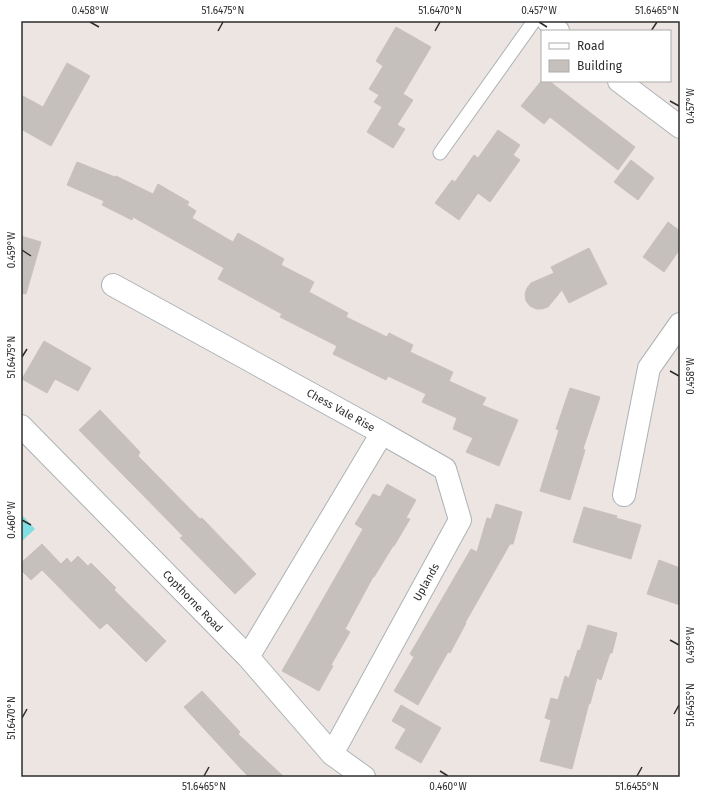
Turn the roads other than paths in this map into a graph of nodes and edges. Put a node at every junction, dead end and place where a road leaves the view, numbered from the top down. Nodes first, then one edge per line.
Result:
1 (534, 21) edge
2 (548, 21) edge
3 (557, 30) edge
4 (620, 82) edge
5 (680, 127) edge
6 (440, 153) dead end
7 (113, 285) dead end
8 (680, 324) edge
9 (21, 426) edge
10 (382, 433) junction
11 (624, 495) dead end
12 (248, 657) junction
13 (332, 754) junction
14 (364, 777) edge

1 - 6 lane
2 - 3 street
4 - 5 street
7 - 10 street, Chess Vale Rise
8 - 11 street
9 - 12 street, Copthorne Road
10 - 12 street, Chess Vale Rise
10 - 13 street, Uplands
12 - 13 street, Copthorne Road
13 - 14 street, Copthorne Road

